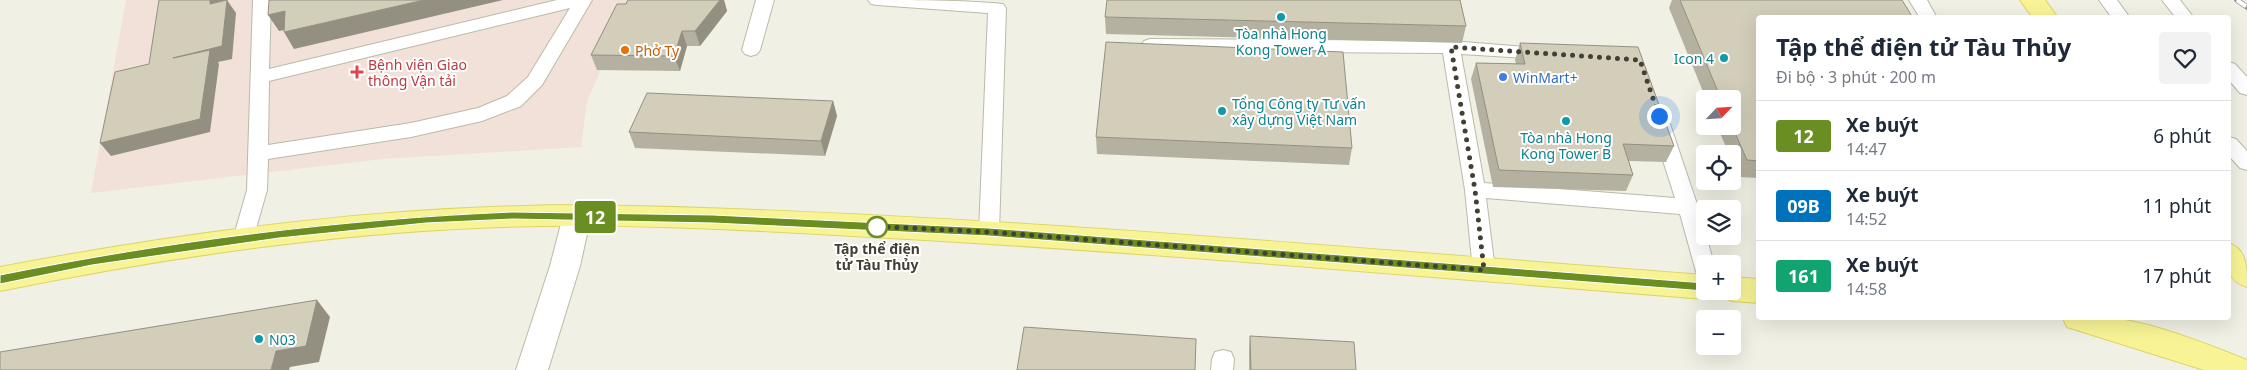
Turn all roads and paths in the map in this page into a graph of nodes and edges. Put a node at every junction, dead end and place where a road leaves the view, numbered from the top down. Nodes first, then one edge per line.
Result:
1 (262, 0) edge
2 (582, 0) edge
3 (765, 0) edge
4 (877, 0) edge
5 (1918, 0) edge
6 (2032, 0) edge
7 (2108, 0) edge
8 (2171, 0) edge
9 (1927, 15) edge
10 (2044, 15) edge
11 (2120, 15) edge
12 (2184, 15) edge
13 (1131, 45) edge
14 (1451, 47) junction
15 (751, 50) dead end
16 (1560, 54) edge
17 (2231, 70) edge
18 (261, 77) junction
19 (2247, 89) edge
20 (1656, 106) edge
21 (2231, 146) edge
22 (258, 154) junction
23 (2247, 163) edge
24 (1475, 190) junction
25 (1688, 207) junction
26 (577, 216) junction
27 (989, 232) junction
28 (244, 239) junction
29 (1701, 255) edge
30 (2231, 256) edge
31 (1484, 270) junction
32 (2247, 276) edge
33 (0, 280) edge
34 (1696, 286) edge
35 (1741, 290) edge
36 (1756, 291) edge
37 (2085, 320) edge
38 (532, 370) edge
39 (2238, 370) edge

1 - 18 lane
2 - 18 lane
2 - 22 lane
3 - 15 lane
4 - 27 lane
5 - 9 lane
6 - 10 main road
7 - 11 lane
8 - 12 lane
13 - 14 lane
14 - 16 lane
14 - 24 lane
17 - 19 lane
18 - 22 lane
20 - 25 lane
21 - 23 lane
22 - 28 lane
24 - 25 lane
24 - 31 lane
25 - 29 lane
26 - 27 main road
26 - 28 main road
26 - 38 street
27 - 31 main road
28 - 33 main road
30 - 32 main road
31 - 34 main road
35 - 36 main road
37 - 39 main road

